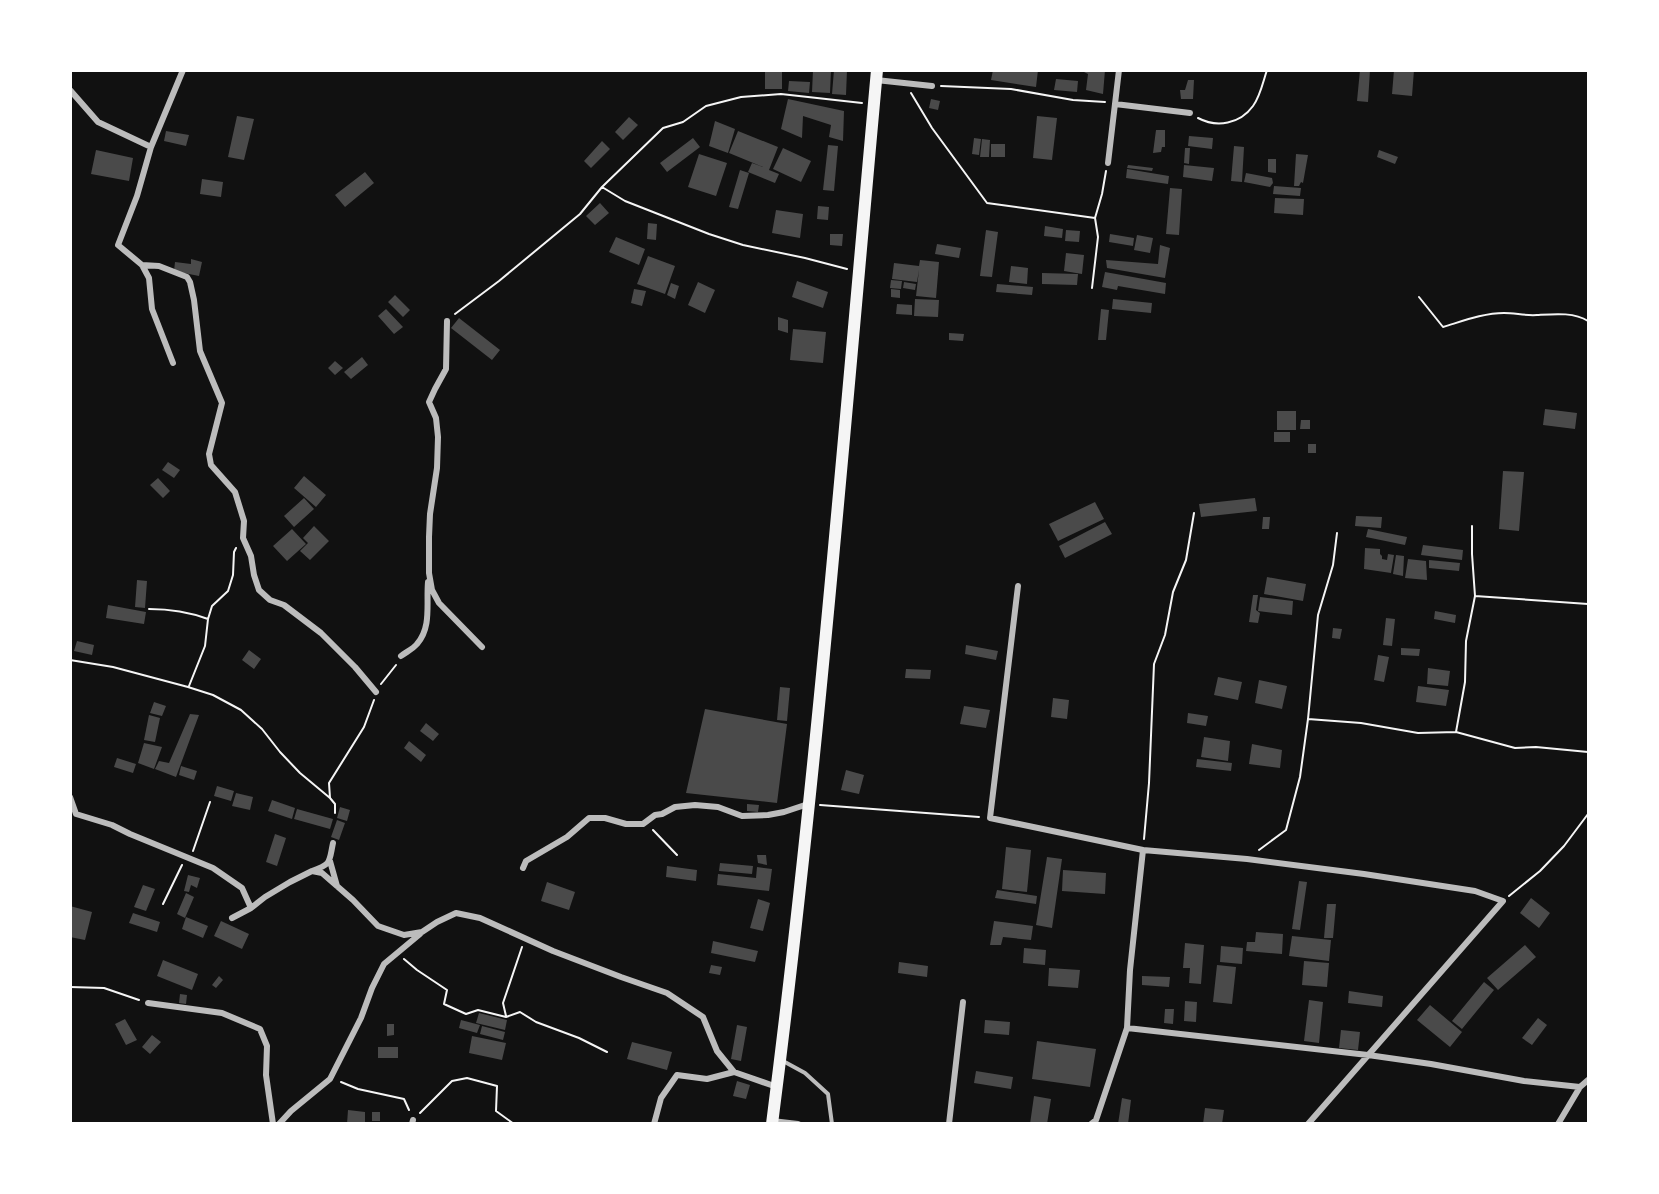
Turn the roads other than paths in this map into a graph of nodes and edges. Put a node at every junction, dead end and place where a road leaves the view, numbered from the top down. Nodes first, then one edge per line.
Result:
1 (183, 70) edge
2 (1119, 70) edge
3 (876, 75) edge
4 (932, 86) road end
5 (70, 90) edge
6 (1114, 104) junction
7 (1190, 113) road end
8 (151, 147) junction
9 (1108, 163) road end
10 (142, 265) junction
11 (447, 321) road end
12 (173, 363) dead end
13 (429, 573) junction
14 (1018, 586) dead end
15 (482, 647) dead end
16 (401, 656) road end
17 (376, 692) road end
18 (70, 797) edge
19 (808, 804) junction
20 (333, 843) dead end
21 (1143, 850) junction
22 (330, 861) junction
23 (523, 868) dead end
24 (312, 871) junction
25 (337, 886) junction
26 (251, 908) junction
27 (232, 918) dead end
28 (422, 933) junction
29 (963, 1002) dead end
30 (147, 1003) road end
31 (1127, 1028) junction
32 (1368, 1055) junction
33 (780, 1060) junction
34 (734, 1072) junction
35 (1588, 1080) edge
36 (777, 1087) junction
37 (1580, 1087) junction
38 (772, 1122) edge
39 (273, 1124) edge
40 (279, 1124) edge
41 (654, 1124) edge
42 (798, 1124) edge
43 (832, 1124) edge
44 (949, 1124) edge
45 (1092, 1124) edge
46 (1308, 1124) edge
47 (1558, 1124) edge

1 - 8 street
2 - 6 street
3 - 4 street
3 - 19 highway
5 - 8 street
6 - 7 street
6 - 9 street
8 - 10 street
10 - 12 street
10 - 17 street
11 - 13 street
13 - 15 street
13 - 16 street
14 - 21 street
18 - 26 street
19 - 23 street
19 - 33 highway
20 - 22 street
21 - 31 street
21 - 32 street
22 - 24 street
22 - 25 street
24 - 25 street
24 - 26 street
25 - 28 street
26 - 27 street
28 - 34 street
28 - 40 street
29 - 44 street
30 - 39 street
31 - 32 street
31 - 45 street
32 - 37 street
32 - 46 street
33 - 36 highway
33 - 43 lane
34 - 36 street
34 - 41 street
35 - 37 street
36 - 38 highway
37 - 47 street
38 - 42 street

